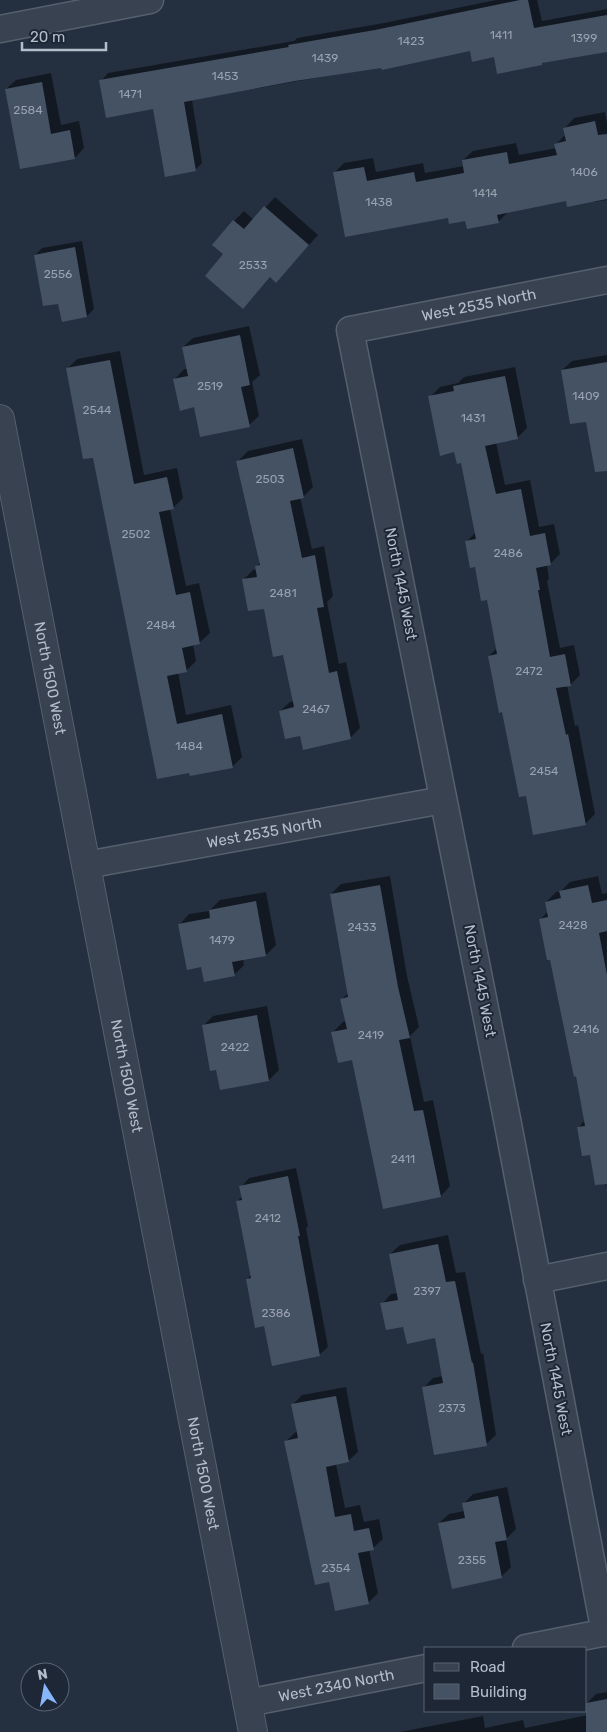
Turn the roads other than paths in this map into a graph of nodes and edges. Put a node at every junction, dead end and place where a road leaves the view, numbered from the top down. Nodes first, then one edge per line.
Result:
1 (150, 0) edge
2 (0, 29) edge
3 (607, 280) edge
4 (350, 330) joint
5 (0, 420) edge
6 (444, 800) junction
7 (86, 865) junction
8 (607, 1266) edge
9 (538, 1280) junction
10 (606, 1633) edge
11 (531, 1647) edge
12 (424, 1668) edge
13 (247, 1703) junction
14 (253, 1732) edge

1 - 2 street
3 - 4 street, West 2535 North
4 - 6 street, North 1445 West
5 - 7 street, North 1500 West
6 - 7 street, West 2535 North
6 - 9 street, North 1445 West
7 - 13 street, North 1500 West
8 - 9 street
9 - 10 street, North 1445 West
10 - 11 street
12 - 13 street, West 2340 North
13 - 14 street, North 1500 West

